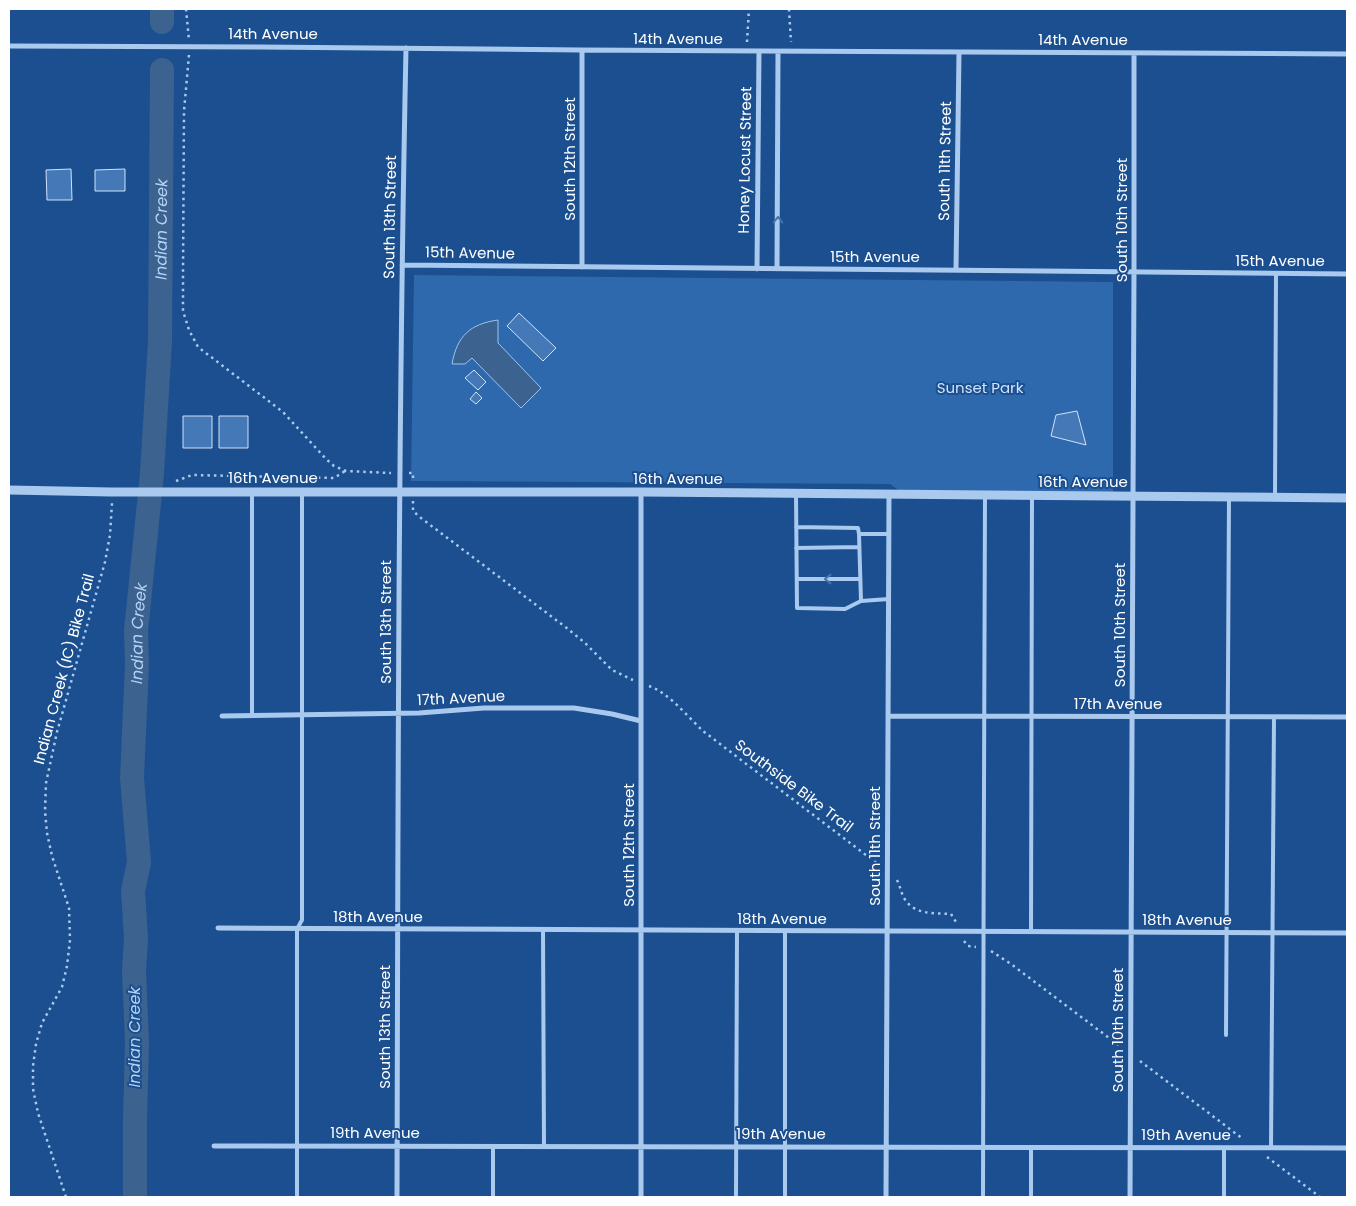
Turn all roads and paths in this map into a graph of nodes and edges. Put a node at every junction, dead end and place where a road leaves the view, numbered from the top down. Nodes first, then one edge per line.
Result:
1 (186, 9) edge
2 (749, 9) edge
3 (790, 9) edge
4 (9, 46) edge
5 (189, 47) junction
6 (406, 48) junction
7 (582, 50) junction
8 (745, 51) junction
9 (759, 51) junction
10 (778, 52) junction
11 (791, 52) junction
12 (1134, 52) junction
13 (959, 53) junction
14 (1347, 54) edge
15 (402, 265) junction
16 (582, 267) junction
17 (757, 268) junction
18 (778, 269) junction
19 (956, 270) junction
20 (1134, 272) junction
21 (1276, 274) junction
22 (1347, 274) edge
23 (346, 471) junction
24 (379, 473) dead end
25 (174, 481) dead end
26 (9, 490) edge
27 (111, 492) junction
28 (252, 492) junction
29 (302, 492) junction
30 (400, 492) junction
31 (641, 492) junction
32 (796, 494) junction
33 (890, 495) junction
34 (985, 495) junction
35 (1032, 496) junction
36 (1133, 496) junction
37 (1229, 497) junction
38 (1275, 497) junction
39 (1347, 498) edge
40 (413, 511) dead end
41 (796, 526) junction
42 (859, 534) junction
43 (889, 534) junction
44 (859, 547) junction
45 (796, 548) junction
46 (797, 579) junction
47 (860, 579) junction
48 (889, 599) junction
49 (861, 601) junction
50 (641, 683) junction
51 (399, 713) junction
52 (252, 715) junction
53 (302, 715) junction
54 (222, 716) dead end
55 (888, 716) junction
56 (983, 716) junction
57 (1032, 716) junction
58 (1132, 716) junction
59 (1227, 717) junction
60 (1274, 717) junction
61 (1347, 717) edge
62 (641, 721) junction
63 (887, 870) junction
64 (218, 928) dead end
65 (297, 929) junction
66 (397, 930) junction
67 (543, 930) junction
68 (641, 931) junction
69 (737, 931) junction
70 (785, 931) junction
71 (887, 932) junction
72 (960, 932) junction
73 (984, 932) junction
74 (1031, 932) junction
75 (1131, 932) junction
76 (1226, 932) junction
77 (1272, 933) junction
78 (1347, 933) edge
79 (984, 948) junction
80 (1226, 1035) dead end
81 (1131, 1054) junction
82 (214, 1146) dead end
83 (298, 1146) junction
84 (397, 1146) junction
85 (493, 1146) junction
86 (544, 1146) junction
87 (641, 1146) junction
88 (736, 1146) junction
89 (785, 1146) junction
90 (886, 1147) junction
91 (983, 1147) junction
92 (1031, 1147) junction
93 (1130, 1147) junction
94 (1224, 1148) junction
95 (1254, 1148) junction
96 (1271, 1148) junction
97 (1347, 1148) edge
98 (66, 1197) edge
99 (297, 1197) edge
100 (397, 1197) edge
101 (493, 1197) edge
102 (641, 1197) edge
103 (736, 1197) edge
104 (784, 1197) edge
105 (886, 1197) edge
106 (982, 1197) edge
107 (1031, 1197) edge
108 (1130, 1197) edge
109 (1224, 1197) edge
110 (1320, 1197) edge

1 - 5 path
2 - 8 path
3 - 11 path
4 - 5 street, 14th Avenue
5 - 6 street, 14th Avenue
5 - 23 path
6 - 7 street, 14th Avenue
6 - 15 street, South 13th Street
7 - 8 street, 14th Avenue
7 - 16 street, South 12th Street
8 - 9 street, 14th Avenue
9 - 10 street, 14th Avenue
9 - 17 street, Honey Locust Street
10 - 11 street, 14th Avenue
18 -> 10 street
11 - 13 street, 14th Avenue
12 - 13 street, 14th Avenue
12 - 14 street, 14th Avenue
12 - 20 street, South 10th Street
13 - 19 street, South 11th Street
15 - 16 street, 15th Avenue
15 - 30 street, South 13th Street
16 - 17 street, 15th Avenue
17 - 18 street, 15th Avenue
18 - 19 street, 15th Avenue
19 - 20 street, 15th Avenue
20 - 21 street, 15th Avenue
20 - 36 street, South 10th Street
21 - 22 street, 15th Avenue
21 - 38 lane
23 - 24 path
23 - 25 path
26 - 27 street, 16th Avenue
27 - 28 street, 16th Avenue
27 - 98 path, Indian Creek (IC) Bike Trail
28 - 29 street, 16th Avenue
28 - 52 lane
29 - 30 street, 16th Avenue
29 - 53 lane
30 - 31 street, 16th Avenue
30 - 51 street, South 13th Street
31 - 32 street, 16th Avenue
31 - 50 street, South 12th Street
32 - 33 street, 16th Avenue
32 - 41 lane
33 - 34 street, 16th Avenue
33 - 43 street, South 11th Street
34 - 35 street, 16th Avenue
34 - 56 lane
35 - 36 street, 16th Avenue
35 - 57 lane
36 - 37 street, 16th Avenue
36 - 58 street, South 10th Street
37 - 38 street, 16th Avenue
37 - 59 lane
38 - 39 street, 16th Avenue
40 - 50 path, Southside Bike Trail
41 - 42 lane
41 - 45 lane
42 - 43 lane
42 - 44 lane
43 - 48 street, South 11th Street
44 - 45 lane
44 - 47 lane
45 - 46 lane
47 -> 46 lane
46 - 49 lane
47 - 49 lane
48 - 49 lane
48 - 55 street, South 11th Street
50 - 62 street, South 12th Street
50 - 63 path, Southside Bike Trail
51 - 53 street, 17th Avenue
51 - 62 street, 17th Avenue
51 - 66 street, South 13th Street
52 - 53 street, 17th Avenue
52 - 54 street, 17th Avenue
53 - 65 lane
55 - 56 street, 17th Avenue
55 - 63 street, South 11th Street
56 - 57 street, 17th Avenue
56 - 73 lane
57 - 58 street, 17th Avenue
57 - 74 lane
58 - 59 street, 17th Avenue
58 - 75 street, South 10th Street
59 - 60 street, 17th Avenue
59 - 76 lane
60 - 61 street, 17th Avenue
60 - 77 lane
62 - 68 street, South 12th Street
63 - 71 street, South 11th Street
63 - 72 path, Southside Bike Trail
64 - 65 street, 18th Avenue
65 - 66 street, 18th Avenue
65 - 83 lane
66 - 67 street, 18th Avenue
66 - 84 street, South 13th Street
67 - 68 street, 18th Avenue
67 - 86 lane
68 - 69 street, 18th Avenue
68 - 87 street, South 12th Street
69 - 70 street, 18th Avenue
69 - 88 lane
70 - 71 street, 18th Avenue
70 - 89 lane
71 - 72 street, 18th Avenue
71 - 90 street, South 11th Street
72 - 73 street, 18th Avenue
72 - 79 path, Southside Bike Trail
73 - 74 street, 18th Avenue
73 - 79 lane
74 - 75 street, 18th Avenue
75 - 76 street, 18th Avenue
75 - 81 street, South 10th Street
76 - 77 street, 18th Avenue
76 - 80 lane
77 - 78 street, 18th Avenue
77 - 96 lane
79 - 81 path, Southside Bike Trail
79 - 91 lane
81 - 93 street, South 10th Street
81 - 95 path, Southside Bike Trail
82 - 83 street, 19th Avenue
83 - 84 street, 19th Avenue
83 - 99 lane
84 - 85 street, 19th Avenue
84 - 100 street, South 13th Street
85 - 86 street, 19th Avenue
85 - 101 lane
86 - 87 street, 19th Avenue
87 - 88 street, 19th Avenue
87 - 102 street, South 12th Street
88 - 89 street, 19th Avenue
88 - 103 lane
89 - 90 street, 19th Avenue
89 - 104 lane
90 - 91 street, 19th Avenue
90 - 105 street, South 11th Street
91 - 92 street, 19th Avenue
91 - 106 lane
92 - 93 street, 19th Avenue
92 - 107 lane
93 - 94 street, 19th Avenue
93 - 108 street, South 10th Street
94 - 95 street, 19th Avenue
94 - 109 lane
95 - 96 street, 19th Avenue
95 - 110 path, Southside Bike Trail
96 - 97 street, 19th Avenue

